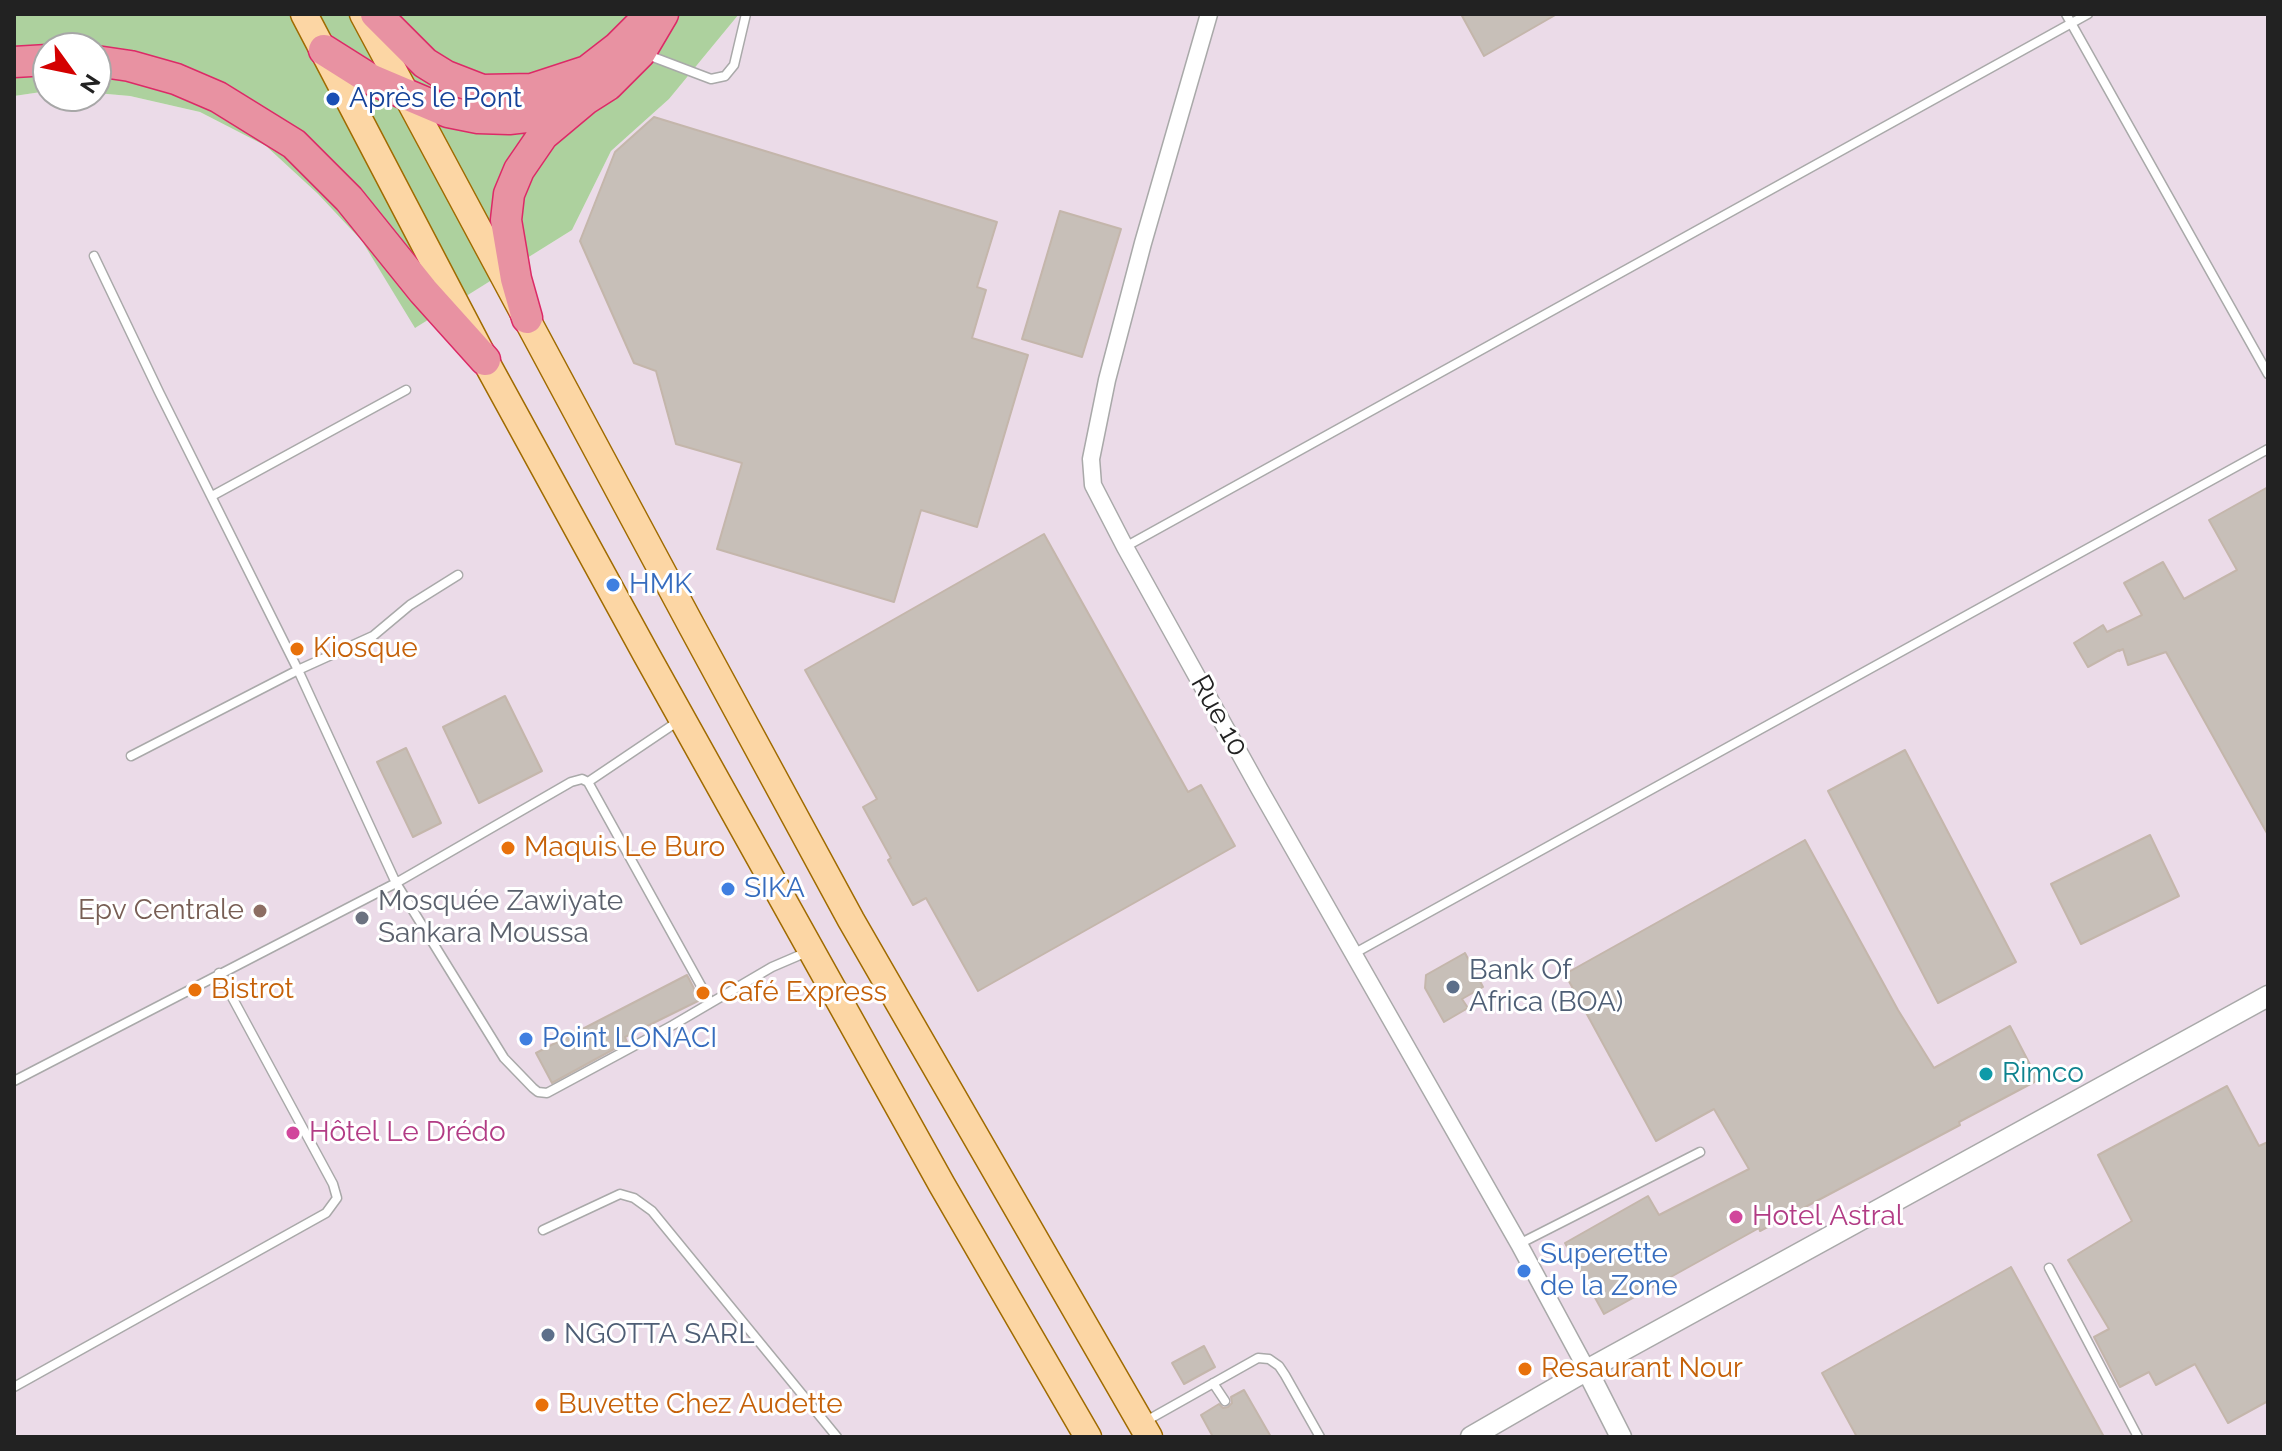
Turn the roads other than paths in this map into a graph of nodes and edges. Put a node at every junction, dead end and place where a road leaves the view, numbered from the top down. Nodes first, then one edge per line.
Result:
1 (304, 14) edge
2 (363, 14) edge
3 (376, 14) edge
4 (644, 14) edge
5 (663, 14) edge
6 (746, 14) edge
7 (1209, 14) edge
8 (2066, 14) edge
9 (2088, 14) edge
10 (2071, 23) junction
11 (324, 50) junction
12 (640, 53) junction
13 (112, 63) edge
14 (406, 96) junction
15 (586, 99) junction
16 (94, 256) dead end
17 (527, 318) junction
18 (485, 360) junction
19 (2268, 374) edge
20 (406, 390) dead end
21 (2268, 449) edge
22 (212, 496) junction
23 (1125, 547) junction
24 (458, 575) dead end
25 (298, 670) junction
26 (682, 719) junction
27 (131, 756) dead end
28 (588, 782) junction
29 (396, 883) junction
30 (810, 951) junction
31 (1355, 953) junction
32 (219, 973) junction
33 (2268, 996) edge
34 (710, 1002) junction
35 (14, 1081) edge
36 (1700, 1152) dead end
37 (543, 1230) dead end
38 (1519, 1244) junction
39 (2049, 1268) dead end
40 (1587, 1370) junction
41 (1213, 1383) junction
42 (14, 1387) edge
43 (1225, 1401) dead end
44 (1146, 1430) edge
45 (837, 1437) edge
46 (1088, 1437) edge
47 (1320, 1437) edge
48 (1471, 1437) edge
49 (1621, 1437) edge
50 (2138, 1437) edge

1 - 11 main road
2 - 14 main road
3 - 4 highway
5 - 12 highway
6 - 12 lane
7 - 23 street, Rue 10
8 - 10 lane
9 - 10 lane
10 - 19 lane
10 - 23 lane
11 - 14 highway
11 - 18 main road
12 - 15 highway
13 - 18 highway
14 - 15 highway
14 - 17 main road
15 - 17 highway
16 - 22 lane
17 - 44 main road
18 - 26 main road
20 - 22 lane
21 - 31 lane
22 - 25 lane
23 - 31 street, Rue 10
24 - 25 lane
25 - 27 lane
25 - 29 lane
26 - 28 lane
26 - 30 main road
28 - 29 lane
28 - 34 lane
29 - 32 lane
29 - 34 lane
30 - 34 lane
30 - 46 main road
31 - 38 street, Rue 10
32 - 35 lane
32 - 42 lane
33 - 40 street
36 - 38 lane
37 - 45 lane
38 - 40 street, Rue 10
39 - 50 lane
40 - 48 street
40 - 49 street
41 - 43 lane
41 - 44 lane
41 - 47 lane

